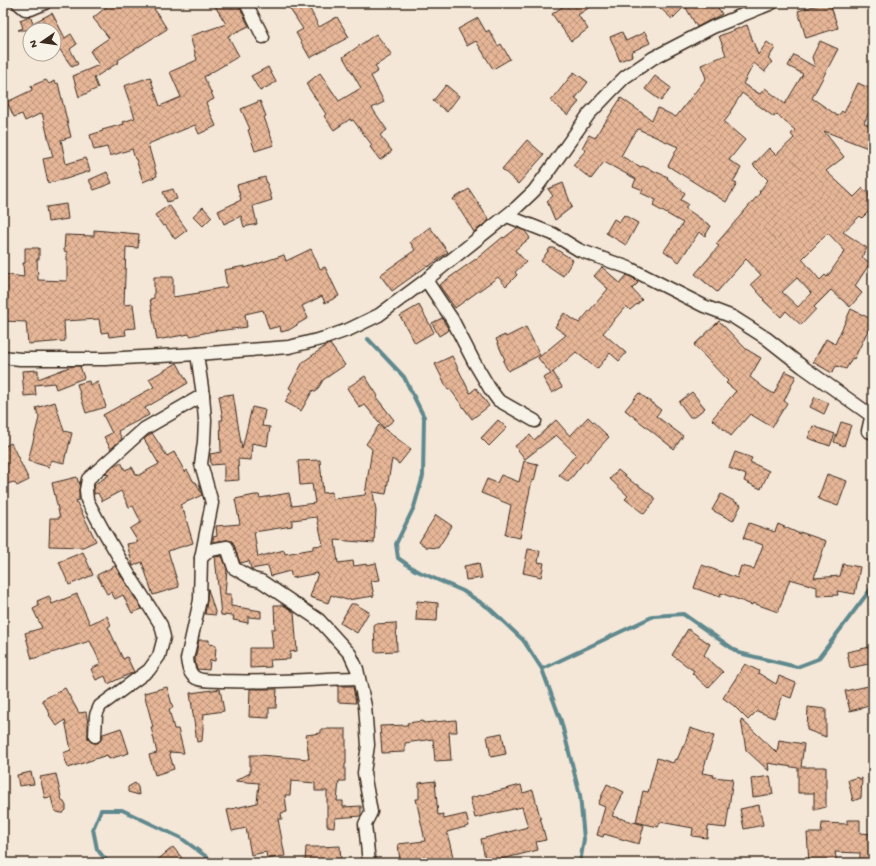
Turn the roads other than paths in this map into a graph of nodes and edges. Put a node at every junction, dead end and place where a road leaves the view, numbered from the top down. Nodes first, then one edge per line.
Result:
1 (18, 3) edge
2 (45, 3) edge
3 (246, 3) edge
4 (772, 3) edge
5 (263, 37) dead end
6 (506, 216) junction
7 (426, 280) junction
8 (197, 354) junction
9 (3, 357) edge
10 (203, 394) junction
11 (872, 412) edge
12 (534, 421) dead end
13 (873, 433) edge
14 (201, 558) junction
15 (358, 678) junction
16 (95, 736) dead end
17 (369, 863) edge

1 - 2 street
3 - 5 street
4 - 6 street
6 - 7 street
6 - 11 street
7 - 8 street
7 - 12 street
8 - 9 street
8 - 10 street
10 - 14 street
10 - 16 street
11 - 13 street
14 - 15 street
14 - 15 street
15 - 17 street

